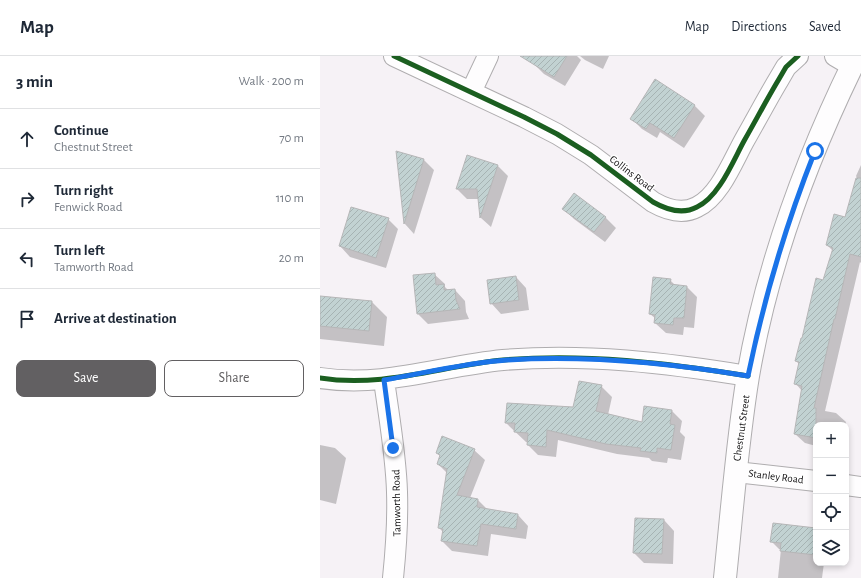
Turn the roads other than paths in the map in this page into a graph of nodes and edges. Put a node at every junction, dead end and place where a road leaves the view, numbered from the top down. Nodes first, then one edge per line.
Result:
1 (394, 56) edge
2 (488, 56) edge
3 (798, 56) edge
4 (848, 59) edge
5 (471, 92) junction
6 (748, 376) junction
7 (320, 378) edge
8 (384, 380) junction
9 (736, 472) junction
10 (813, 481) edge
11 (849, 485) edge
12 (861, 487) edge
13 (393, 578) edge
14 (725, 578) edge

1 - 5 street, Collins Road
2 - 5 street
3 - 5 street, Collins Road
4 - 6 main road, Chestnut Street
6 - 8 street
6 - 9 main road, Chestnut Street
7 - 8 street
8 - 13 street, Tamworth Road
9 - 10 street, Stanley Road
9 - 14 main road, Chestnut Street
11 - 12 street

